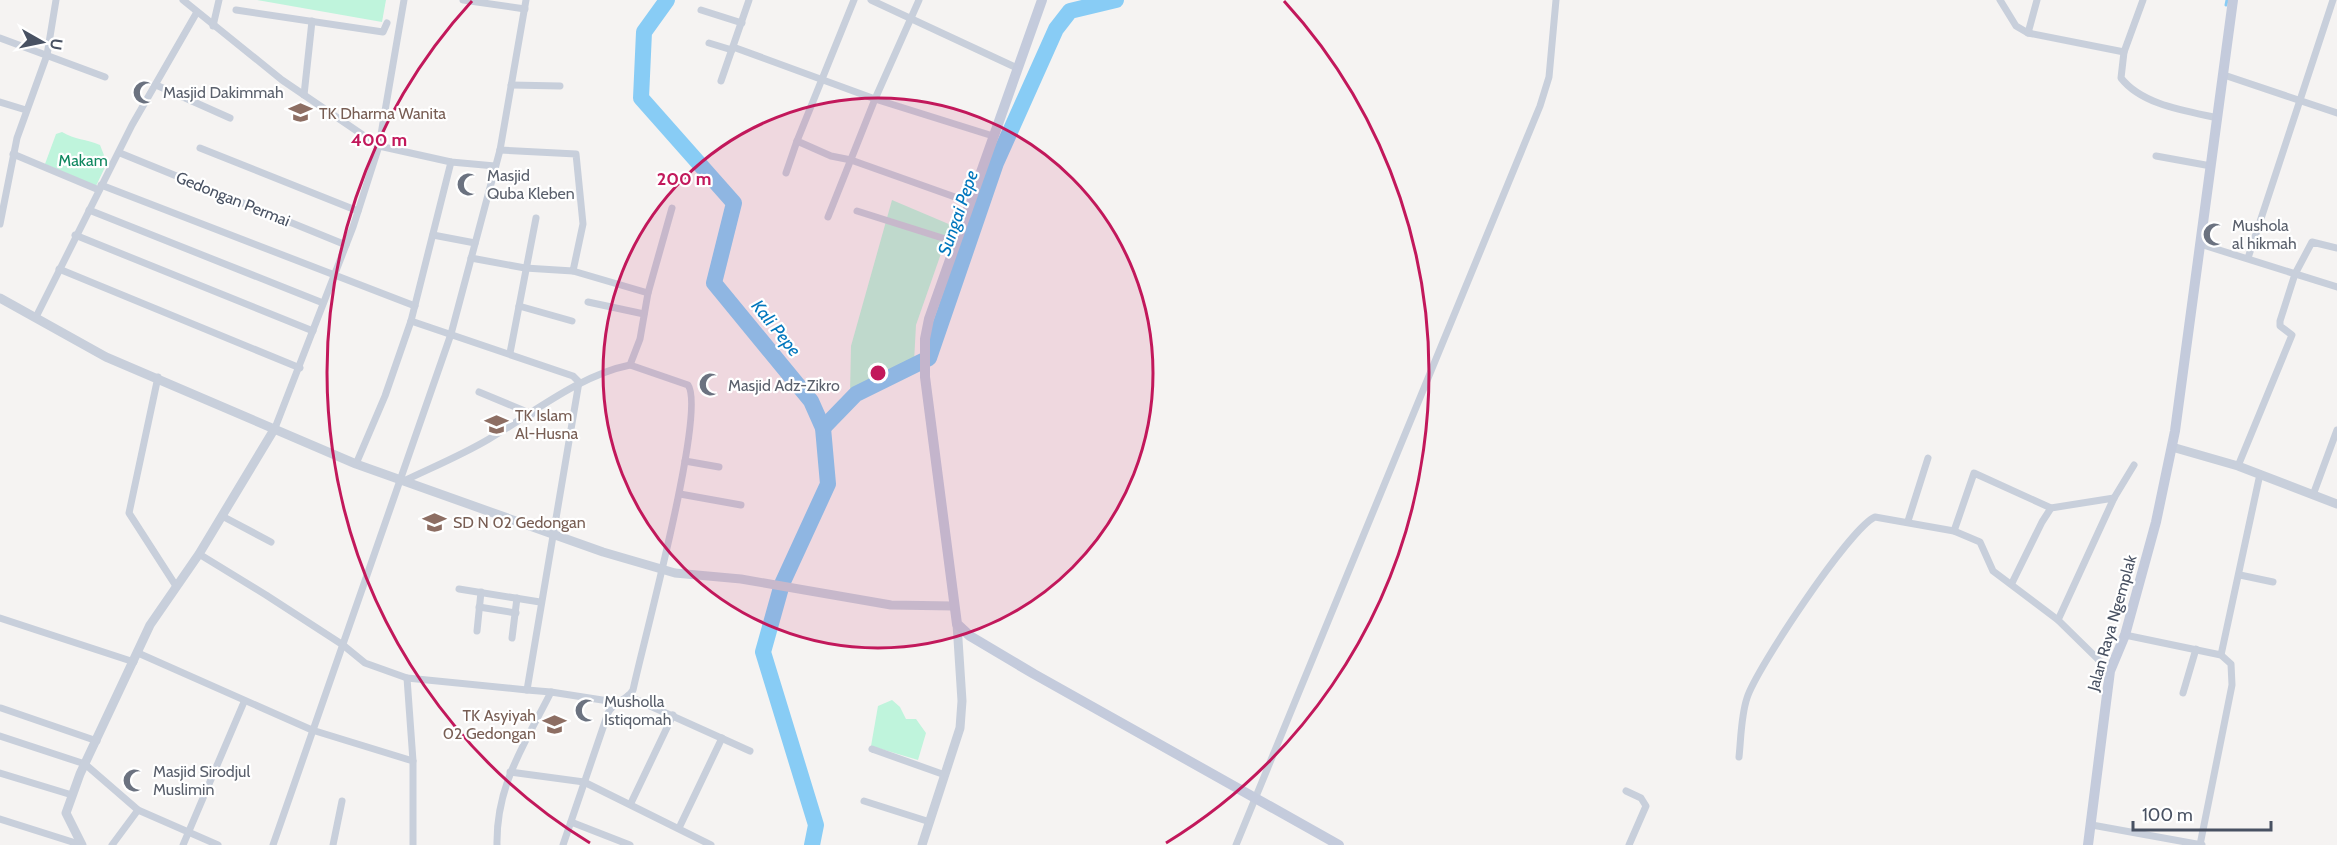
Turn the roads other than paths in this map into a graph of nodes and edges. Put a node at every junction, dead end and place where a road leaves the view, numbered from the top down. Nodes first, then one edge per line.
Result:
1 (56, 0) edge
2 (183, 0) edge
3 (219, 0) edge
4 (404, 0) edge
5 (463, 0) edge
6 (526, 0) edge
7 (749, 0) edge
8 (854, 0) edge
9 (872, 0) edge
10 (919, 0) edge
11 (1042, 0) edge
12 (1556, 0) edge
13 (2000, 0) edge
14 (2037, 0) edge
15 (2143, 0) edge
16 (2234, 0) edge
17 (2333, 0) edge
18 (525, 9) junction
19 (236, 10) dead end
20 (701, 10) dead end
21 (197, 12) junction
22 (911, 19) junction
23 (312, 21) junction
24 (387, 23) dead end
25 (742, 23) junction
26 (213, 26) junction
27 (2028, 33) junction
28 (0, 38) edge
29 (708, 43) dead end
30 (732, 49) junction
31 (2124, 52) junction
32 (46, 55) junction
33 (1017, 68) junction
34 (2224, 75) junction
35 (105, 77) dead end
36 (820, 78) junction
37 (721, 81) dead end
38 (156, 85) junction
39 (511, 85) junction
40 (560, 86) dead end
41 (304, 95) junction
42 (875, 99) junction
43 (2300, 99) junction
44 (0, 102) edge
45 (26, 111) junction
46 (2337, 113) edge
47 (230, 118) dead end
48 (2218, 118) junction
49 (993, 136) junction
50 (797, 141) junction
51 (379, 146) junction
52 (200, 148) dead end
53 (500, 150) junction
54 (120, 153) dead end
55 (13, 154) junction
56 (2156, 156) dead end
57 (850, 160) junction
58 (451, 162) junction
59 (495, 166) junction
60 (2211, 166) junction
61 (786, 173) dead end
62 (100, 188) junction
63 (969, 201) junction
64 (672, 208) dead end
65 (89, 210) junction
66 (358, 211) junction
67 (857, 211) dead end
68 (828, 217) dead end
69 (536, 218) dead end
70 (0, 224) edge
71 (75, 235) junction
72 (433, 235) junction
73 (955, 242) junction
74 (475, 243) junction
75 (2200, 244) junction
76 (346, 245) junction
77 (2337, 248) edge
78 (471, 258) junction
79 (2248, 258) junction
80 (525, 268) junction
81 (59, 270) junction
82 (573, 271) junction
83 (2295, 274) junction
84 (334, 275) junction
85 (2337, 287) edge
86 (648, 293) junction
87 (0, 298) edge
88 (588, 302) dead end
89 (322, 303) junction
90 (414, 306) junction
91 (519, 306) junction
92 (644, 314) junction
93 (36, 317) junction
94 (411, 321) junction
95 (572, 321) dead end
96 (313, 331) junction
97 (451, 334) junction
98 (510, 353) junction
99 (630, 365) junction
100 (300, 368) junction
101 (158, 377) junction
102 (579, 382) junction
103 (478, 392) dead end
104 (532, 414) junction
105 (275, 428) junction
106 (2337, 430) edge
107 (2172, 447) junction
108 (1928, 458) dead end
109 (685, 461) junction
110 (356, 464) junction
111 (2134, 465) dead end
112 (2238, 466) junction
113 (719, 467) dead end
114 (2260, 474) junction
115 (403, 479) junction
116 (680, 494) junction
117 (2313, 495) junction
118 (2114, 498) junction
119 (2337, 504) edge
120 (741, 505) dead end
121 (2051, 508) junction
122 (222, 516) junction
123 (1908, 521) junction
124 (552, 531) junction
125 (1954, 531) junction
126 (271, 542) dead end
127 (200, 554) junction
128 (661, 570) junction
129 (2240, 575) junction
130 (2273, 582) dead end
131 (2012, 583) junction
132 (176, 586) junction
133 (459, 589) dead end
134 (481, 592) junction
135 (517, 598) junction
136 (540, 602) junction
137 (953, 606) junction
138 (479, 607) junction
139 (516, 613) junction
140 (0, 618) edge
141 (2058, 620) junction
142 (957, 624) junction
143 (477, 631) dead end
144 (2125, 634) junction
145 (512, 638) dead end
146 (343, 645) junction
147 (2196, 649) junction
148 (2221, 655) junction
149 (136, 658) junction
150 (2110, 671) junction
151 (407, 678) junction
152 (527, 690) junction
153 (551, 692) junction
154 (2183, 693) dead end
155 (628, 696) junction
156 (244, 702) junction
157 (615, 702) junction
158 (2, 708) dead end
159 (673, 715) junction
160 (312, 730) junction
161 (0, 736) edge
162 (722, 738) junction
163 (97, 741) junction
164 (872, 748) dead end
165 (750, 751) dead end
166 (1739, 758) dead end
167 (413, 761) junction
168 (85, 764) junction
169 (510, 772) junction
170 (0, 773) edge
171 (945, 775) junction
172 (584, 782) junction
173 (1626, 791) dead end
174 (72, 795) junction
175 (1256, 798) junction
176 (342, 801) dead end
177 (864, 801) dead end
178 (631, 803) junction
179 (138, 810) junction
180 (0, 819) edge
181 (571, 822) junction
182 (930, 822) junction
183 (2092, 825) junction
184 (679, 828) junction
185 (190, 834) junction
186 (82, 845) edge
187 (112, 845) edge
188 (183, 845) edge
189 (218, 845) edge
190 (273, 845) edge
191 (333, 845) edge
192 (413, 845) edge
193 (497, 845) edge
194 (564, 845) edge
195 (630, 845) edge
196 (711, 845) edge
197 (922, 845) edge
198 (1236, 845) edge
199 (1338, 845) edge
200 (1629, 845) edge
201 (2088, 845) edge
202 (2201, 845) edge

1 - 32 street
2 - 21 street
3 - 26 street
4 - 51 street
5 - 18 street
6 - 18 street
7 - 25 street
8 - 36 street
9 - 22 street
10 - 22 street
11 - 33 main road
12 - 175 street
13 - 27 street
14 - 27 street
15 - 31 street
16 - 34 main road, Jalan Raya Ngemplak
17 - 43 street
18 - 39 street
19 - 23 street
20 - 25 street
21 - 26 street
21 - 38 street
22 - 33 street
22 - 42 street
23 - 24 street
23 - 41 street
25 - 30 street
26 - 41 street
27 - 31 street
28 - 32 street
29 - 30 street
30 - 36 street
30 - 37 street
31 - 48 street
32 - 35 street
32 - 45 street
33 - 49 main road
34 - 43 street
34 - 48 main road, Jalan Raya Ngemplak
36 - 42 street
36 - 50 street
38 - 47 street
38 - 62 street
39 - 40 street
39 - 53 street
41 - 51 street
42 - 49 street
42 - 57 street
43 - 46 street
43 - 79 street
44 - 45 street
45 - 55 street
48 - 60 main road, Jalan Raya Ngemplak
49 - 63 main road
50 - 57 street
50 - 61 street
51 - 58 street
51 - 66 street
52 - 66 street
53 - 59 street
53 - 82 street
54 - 76 street, Gedongan Permai
55 - 62 street
55 - 70 street
56 - 60 street
57 - 63 street
57 - 68 street
58 - 59 street
58 - 72 street
59 - 74 street
60 - 75 main road, Jalan Raya Ngemplak
62 - 65 street
62 - 84 street
63 - 73 main road
64 - 86 street
65 - 71 street
65 - 89 street
66 - 76 street
67 - 73 street
69 - 80 street
71 - 81 street
71 - 96 street
72 - 74 street
72 - 90 street
73 - 137 main road
74 - 78 street
75 - 79 street
75 - 107 main road, Jalan Raya Ngemplak
76 - 84 street
77 - 83 street
78 - 80 street
78 - 97 street
79 - 83 street
80 - 82 street
80 - 91 street
81 - 93 street
81 - 100 street
82 - 86 street
83 - 85 street
83 - 112 street
84 - 89 street
84 - 90 street
86 - 92 street
87 - 93 street
88 - 92 street
89 - 96 street
90 - 94 street
91 - 95 street
91 - 98 street
92 - 99 street
93 - 101 street
94 - 97 street
94 - 110 street
96 - 100 street
97 - 98 street
97 - 115 street
98 - 102 street
99 - 102 street
99 - 109 street
100 - 105 street
101 - 105 street
101 - 132 street
102 - 104 street
102 - 124 street
103 - 104 street
104 - 115 street
105 - 110 street
105 - 122 street
106 - 117 street
107 - 112 street
107 - 144 main road, Jalan Raya Ngemplak
108 - 123 street
109 - 113 street
109 - 116 street
110 - 115 street
111 - 118 street
112 - 114 street
114 - 117 street
114 - 129 street
115 - 124 street
115 - 146 street
116 - 120 street
116 - 128 street
117 - 119 street
118 - 121 street
118 - 141 street
121 - 125 street
121 - 131 street
122 - 126 street
122 - 127 street
123 - 125 street
123 - 166 street
124 - 128 street
124 - 136 street
125 - 131 street
127 - 132 street
127 - 146 street
128 - 137 street
128 - 155 street
129 - 130 street
129 - 148 street
131 - 141 street
132 - 149 street
133 - 134 street
134 - 135 street
134 - 138 street
135 - 136 street
135 - 139 street
136 - 152 street
137 - 142 main road
138 - 139 street
138 - 143 street
139 - 145 street
140 - 149 street
141 - 150 street
142 - 171 street
142 - 175 main road
144 - 147 street
144 - 150 main road, Jalan Raya Ngemplak
146 - 151 street
146 - 160 street
147 - 148 street
147 - 154 street
148 - 202 street
149 - 156 street
149 - 163 street
150 - 183 main road, Jalan Raya Ngemplak
151 - 152 street
151 - 167 street
152 - 153 street
153 - 157 street
153 - 169 street
155 - 157 street
155 - 159 street
156 - 160 street
156 - 185 street
157 - 172 street
158 - 163 street
159 - 162 street
159 - 178 street
160 - 167 street
160 - 190 street
161 - 168 street
162 - 165 street
162 - 184 street
163 - 168 street
164 - 171 street
167 - 192 street
168 - 174 street
168 - 179 street
169 - 172 street
169 - 193 street
170 - 174 street
171 - 182 street
172 - 178 street
172 - 181 street
173 - 200 street
174 - 186 street
175 - 198 street
175 - 199 main road
176 - 191 street
177 - 182 street
178 - 184 street
179 - 185 street
179 - 187 street
180 - 186 street
181 - 194 street
181 - 195 street
182 - 197 street
183 - 201 main road, Jalan Raya Ngemplak
183 - 202 street
184 - 196 street
185 - 188 street
185 - 189 street

